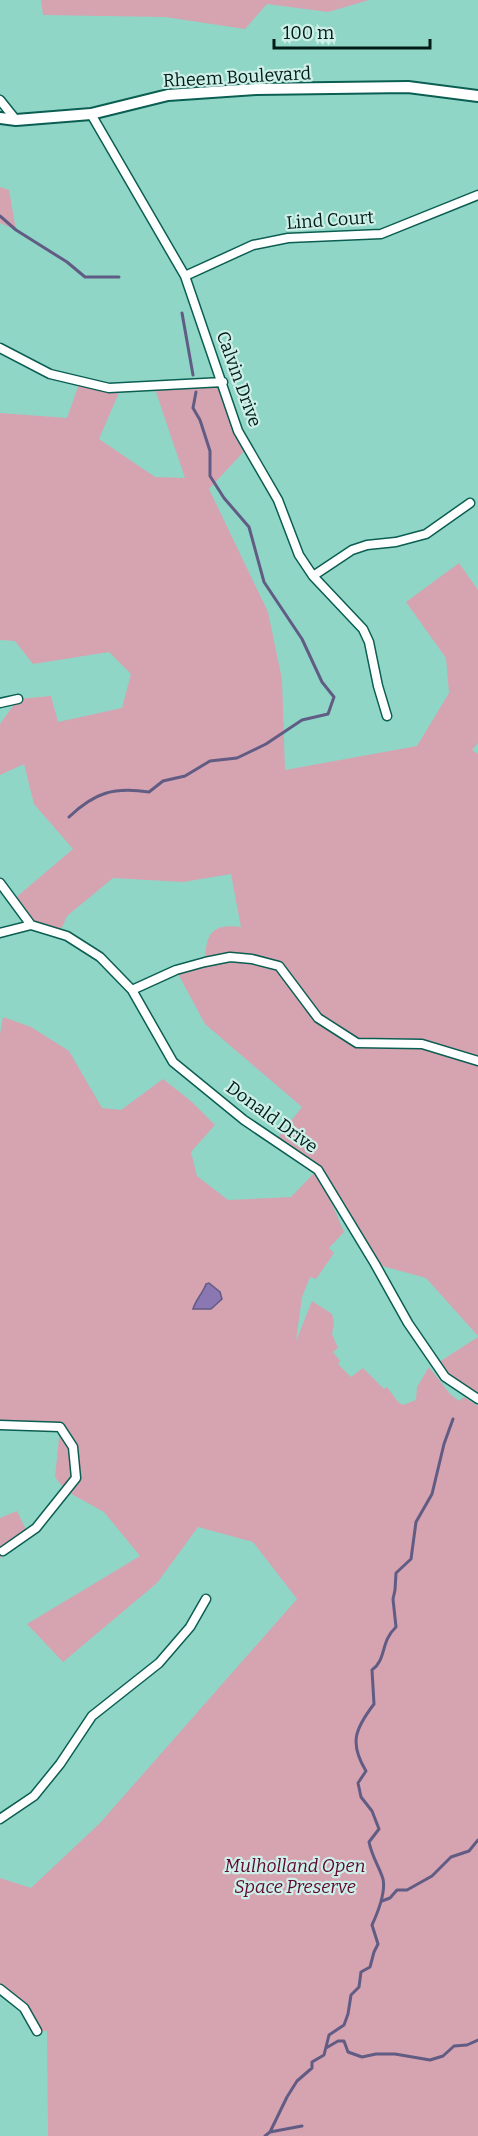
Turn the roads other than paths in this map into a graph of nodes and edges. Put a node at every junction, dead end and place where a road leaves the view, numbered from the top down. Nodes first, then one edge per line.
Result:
1 (478, 96) edge
2 (0, 100) edge
3 (91, 114) junction
4 (0, 118) edge
5 (16, 120) junction
6 (478, 195) edge
7 (185, 276) junction
8 (0, 348) edge
9 (223, 382) junction
10 (470, 503) dead end
11 (313, 576) junction
12 (18, 699) dead end
13 (0, 703) edge
14 (387, 716) dead end
15 (0, 883) edge
16 (31, 925) junction
17 (0, 933) edge
18 (132, 990) junction
19 (478, 1061) edge
20 (478, 1398) edge
21 (0, 1425) edge
22 (3, 1551) dead end
23 (206, 1599) dead end
24 (0, 1819) edge
25 (0, 1989) edge
26 (37, 2031) dead end

1 - 3 street, Rheem Boulevard
2 - 5 street
3 - 5 street, Rheem Boulevard
3 - 7 street, Calvin Drive
4 - 5 street, Rheem Boulevard
6 - 7 street, Lind Court
7 - 9 street, Calvin Drive
8 - 9 street
9 - 11 street, Calvin Drive
10 - 11 street
11 - 14 street, Calvin Drive
12 - 13 street
15 - 16 street
16 - 17 street
16 - 18 street, Donald Drive
18 - 19 street
18 - 20 street, Donald Drive
21 - 22 street
23 - 24 street
25 - 26 street

